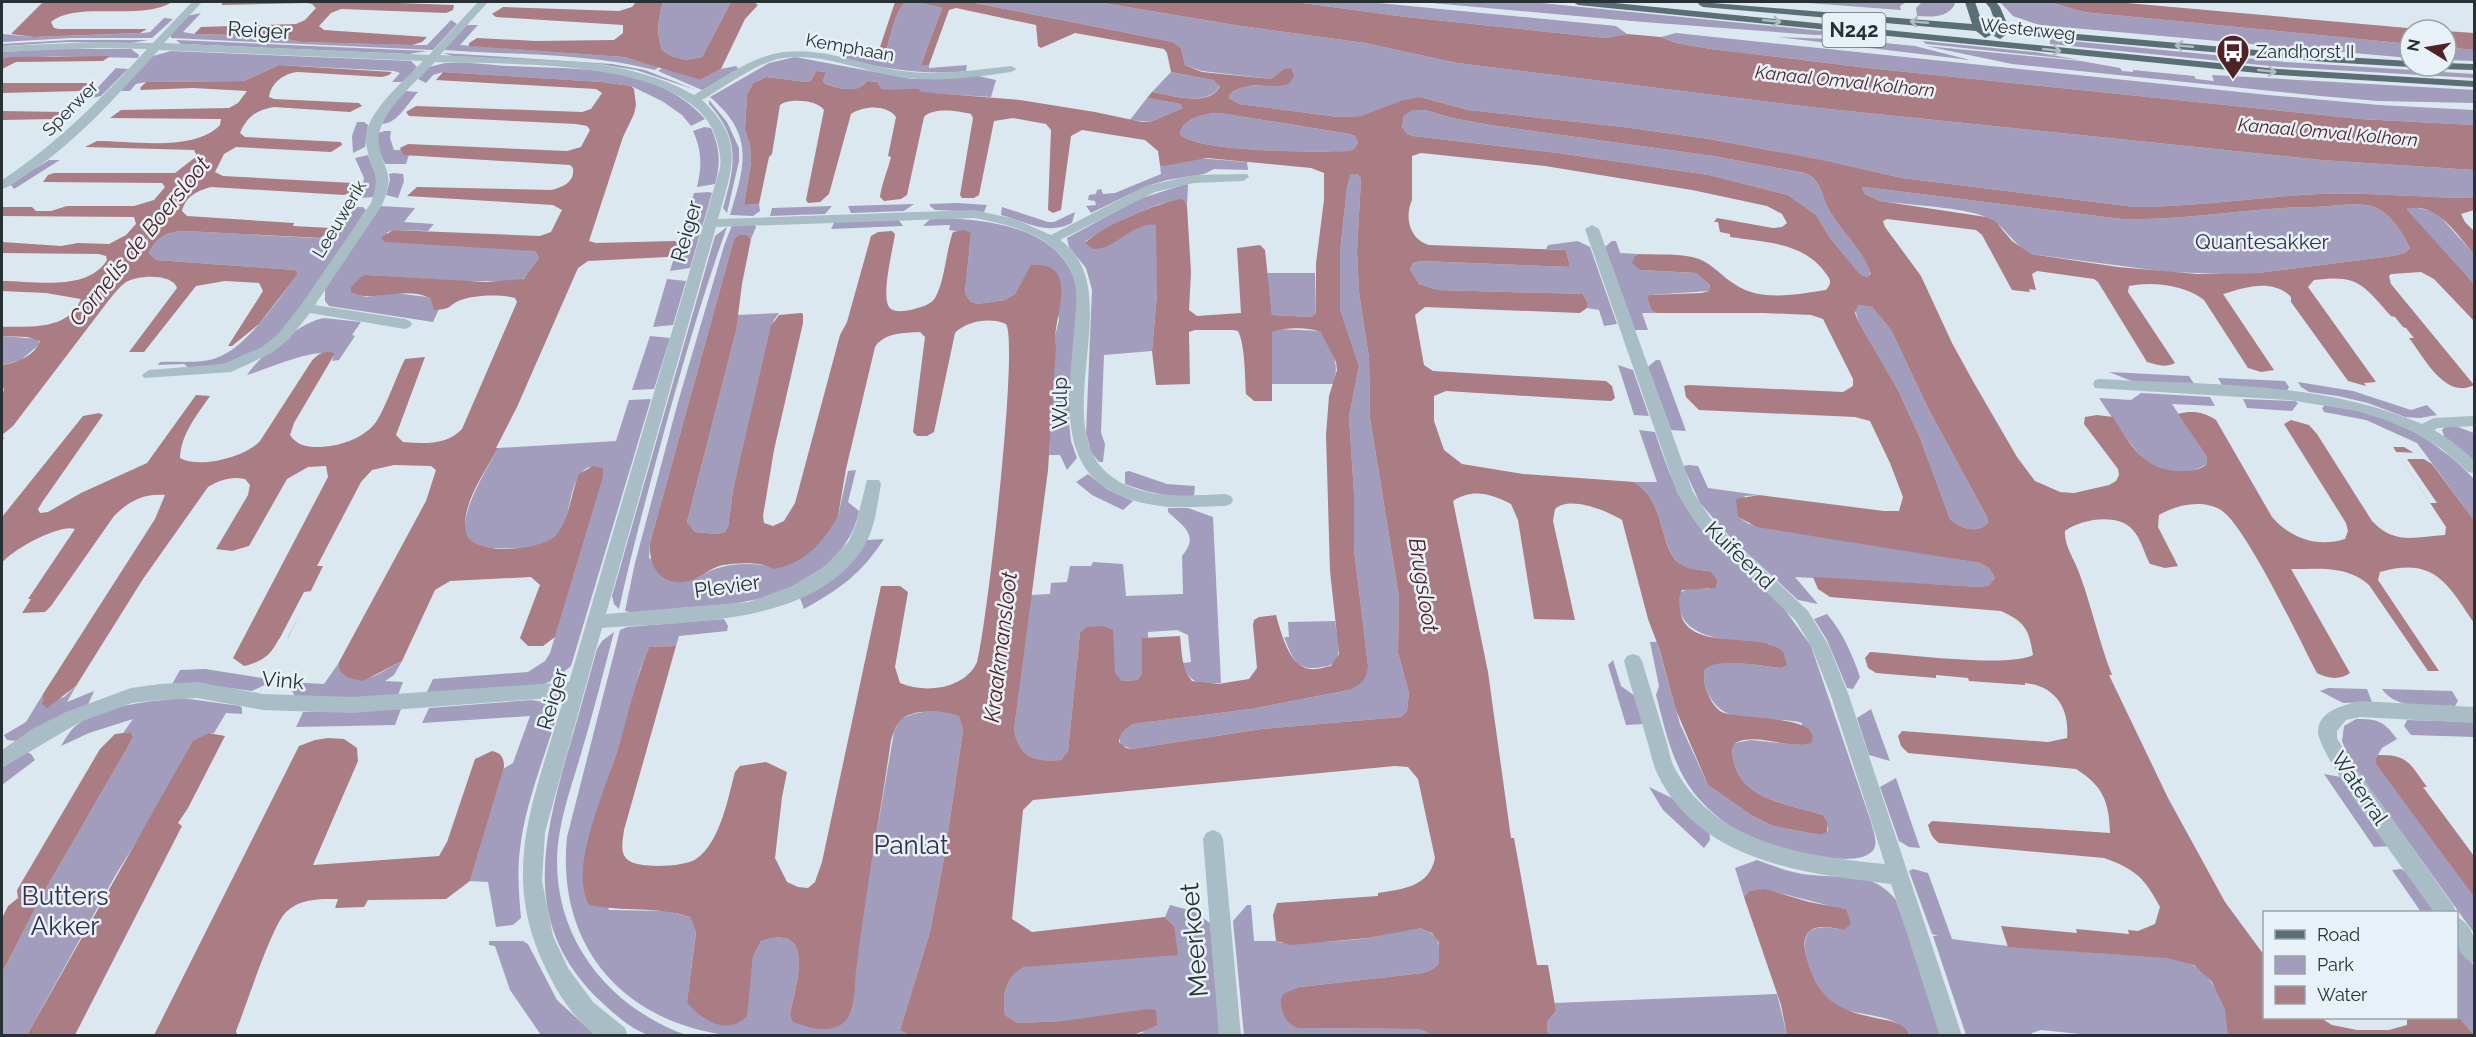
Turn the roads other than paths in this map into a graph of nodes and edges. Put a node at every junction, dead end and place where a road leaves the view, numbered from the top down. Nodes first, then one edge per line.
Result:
1 (197, 2) edge
2 (483, 2) edge
3 (1578, 2) edge
4 (1671, 2) edge
5 (1970, 2) edge
6 (1990, 2) edge
7 (1978, 27) junction
8 (2004, 30) junction
9 (1994, 44) junction
10 (155, 46) junction
11 (2, 49) edge
12 (429, 59) junction
13 (2398, 63) edge
14 (2458, 67) edge
15 (2475, 67) edge
16 (1011, 69) dead end
17 (2475, 84) edge
18 (693, 100) junction
19 (1243, 177) dead end
20 (2, 185) edge
21 (711, 223) junction
22 (1592, 229) dead end
23 (1053, 239) junction
24 (306, 308) junction
25 (405, 324) dead end
26 (149, 375) dead end
27 (2100, 384) dead end
28 (2475, 421) edge
29 (2424, 430) junction
30 (2475, 468) edge
31 (873, 484) dead end
32 (1226, 500) dead end
33 (596, 622) junction
34 (1633, 661) dead end
35 (576, 690) junction
36 (2475, 715) edge
37 (2, 760) edge
38 (1213, 839) dead end
39 (1898, 875) junction
40 (2445, 911) edge
41 (2458, 928) edge
42 (2475, 953) edge
43 (617, 1035) edge
44 (1230, 1035) edge
45 (1951, 1035) edge

1 - 10 street, Sperwer
2 - 12 street
3 -> 9 main road, Westerweg / N242
7 -> 4 main road, Westerweg / N242
5 - 7 main road
6 - 8 main road
7 - 8 main road, Westerweg / N242
7 - 9 main road
8 - 9 main road
13 -> 8 main road, Westerweg / N242
9 -> 17 main road, Westerweg / N242
10 - 11 street, Reiger
10 - 12 street, Reiger
10 - 20 street, Sperwer
12 - 18 street, Reiger
12 - 24 street, Leeuwerik
14 - 15 main road
16 - 18 street, Kemphaan
18 - 21 street, Reiger
19 - 23 street
21 - 23 street, Wulp
21 - 33 street, Reiger
22 - 39 street, Kuifeend
23 - 32 street, Wulp
24 - 25 street
24 - 26 street, Leeuwerik
27 - 29 street
28 - 29 street
29 - 30 street
31 - 33 street, Plevier
33 - 35 street, Reiger
34 - 39 street
35 - 37 street, Vink
35 - 43 street, Reiger
36 - 40 street, Waterral
38 - 44 street, Meerkoet
39 - 45 street, Kuifeend
41 - 42 street

